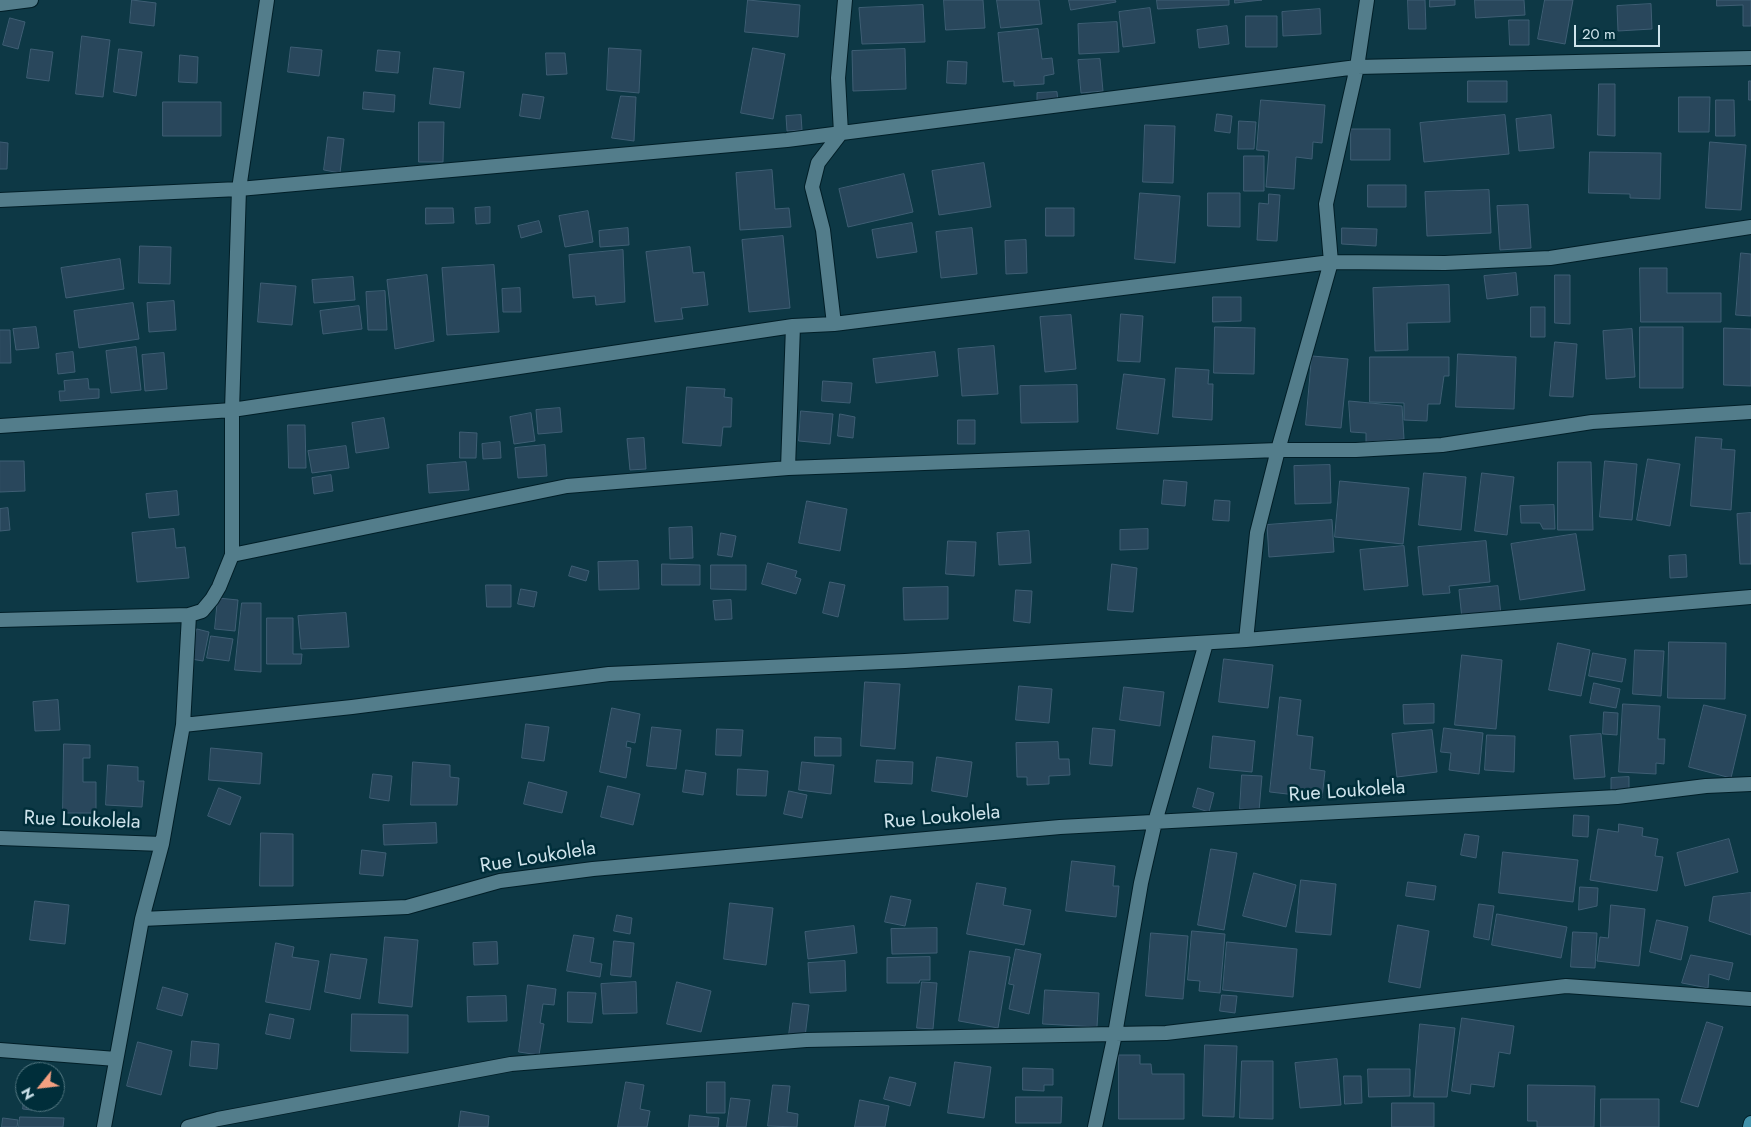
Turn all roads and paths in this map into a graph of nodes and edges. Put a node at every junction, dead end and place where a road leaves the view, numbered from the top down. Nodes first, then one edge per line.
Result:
1 (31, 0) edge
2 (266, 0) edge
3 (845, 0) edge
4 (1367, 0) edge
5 (0, 4) edge
6 (1751, 58) edge
7 (1357, 67) junction
8 (841, 133) junction
9 (239, 189) junction
10 (0, 200) edge
11 (1751, 227) edge
12 (1331, 262) junction
13 (834, 324) junction
14 (793, 326) junction
15 (232, 410) junction
16 (1751, 412) edge
17 (0, 426) edge
18 (1278, 450) junction
19 (788, 468) junction
20 (232, 555) junction
21 (1751, 597) edge
22 (189, 615) junction
23 (0, 620) edge
24 (1246, 640) junction
25 (1206, 642) junction
26 (183, 724) junction
27 (1751, 784) edge
28 (1155, 822) junction
29 (0, 838) edge
30 (162, 844) junction
31 (142, 919) junction
32 (1751, 999) edge
33 (1115, 1034) junction
34 (0, 1050) edge
35 (116, 1058) junction
36 (1751, 1123) edge
37 (104, 1127) edge
38 (188, 1127) edge
39 (1095, 1127) edge
40 (1750, 1127) edge

1 - 5 street
2 - 9 street
3 - 8 street
4 - 7 street
6 - 7 street
7 - 8 street
7 - 12 street
8 - 9 street
8 - 13 street
9 - 10 street
9 - 15 street
11 - 12 street
12 - 13 street
12 - 18 street
13 - 14 street
14 - 15 street
14 - 19 street
15 - 17 street
15 - 20 street
16 - 18 street
18 - 19 street
18 - 24 street
19 - 20 street
20 - 22 street
21 - 24 street
22 - 23 street
22 - 26 street
24 - 25 street
25 - 26 street
25 - 28 street
26 - 30 street
27 - 28 street, Rue Loukolela
28 - 31 street, Rue Loukolela
28 - 33 street
29 - 30 street, Rue Loukolela
30 - 31 street
31 - 35 street
32 - 33 street
33 - 38 street
33 - 39 street
34 - 35 street
35 - 37 street
36 - 40 main road

